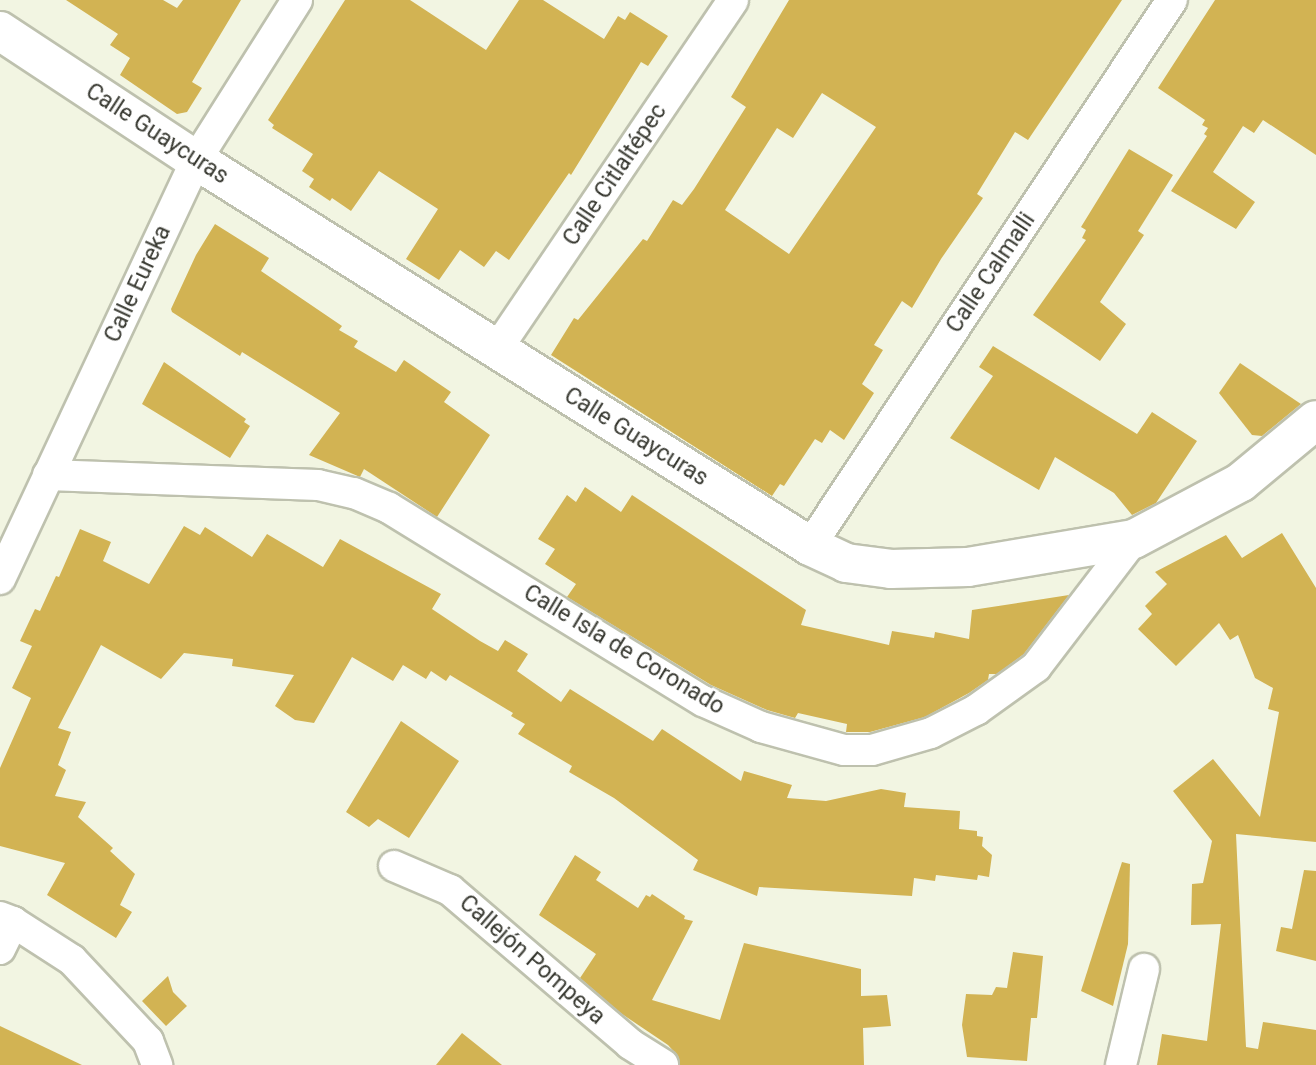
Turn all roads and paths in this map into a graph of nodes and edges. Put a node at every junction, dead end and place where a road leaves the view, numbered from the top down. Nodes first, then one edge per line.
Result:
1 (297, 0) edge
2 (733, 0) edge
3 (1172, 0) edge
4 (0, 31) edge
5 (196, 160) junction
6 (497, 349) junction
7 (1316, 420) edge
8 (48, 475) junction
9 (1134, 538) junction
10 (810, 546) junction
11 (0, 579) edge
12 (394, 866) dead end
13 (7, 919) edge
14 (0, 949) edge
15 (1144, 968) dead end
16 (157, 1065) edge
17 (663, 1065) edge
18 (1121, 1065) edge

1 - 5 street, Calle Eureka
2 - 6 street, Calle Citlaltépec
3 - 10 street, Calle Calmalli
4 - 5 street, Calle Guaycuras
5 - 6 street, Calle Guaycuras
5 - 8 street, Calle Eureka
6 - 10 street, Calle Guaycuras
7 - 9 street, Calle Guaycuras
8 - 9 street, Calle Isla de Coronado
8 - 11 street, Calle Eureka
9 - 10 street, Calle Guaycuras
12 - 17 street, Callejón Pompeya
13 - 14 street
13 - 16 street
15 - 18 street

